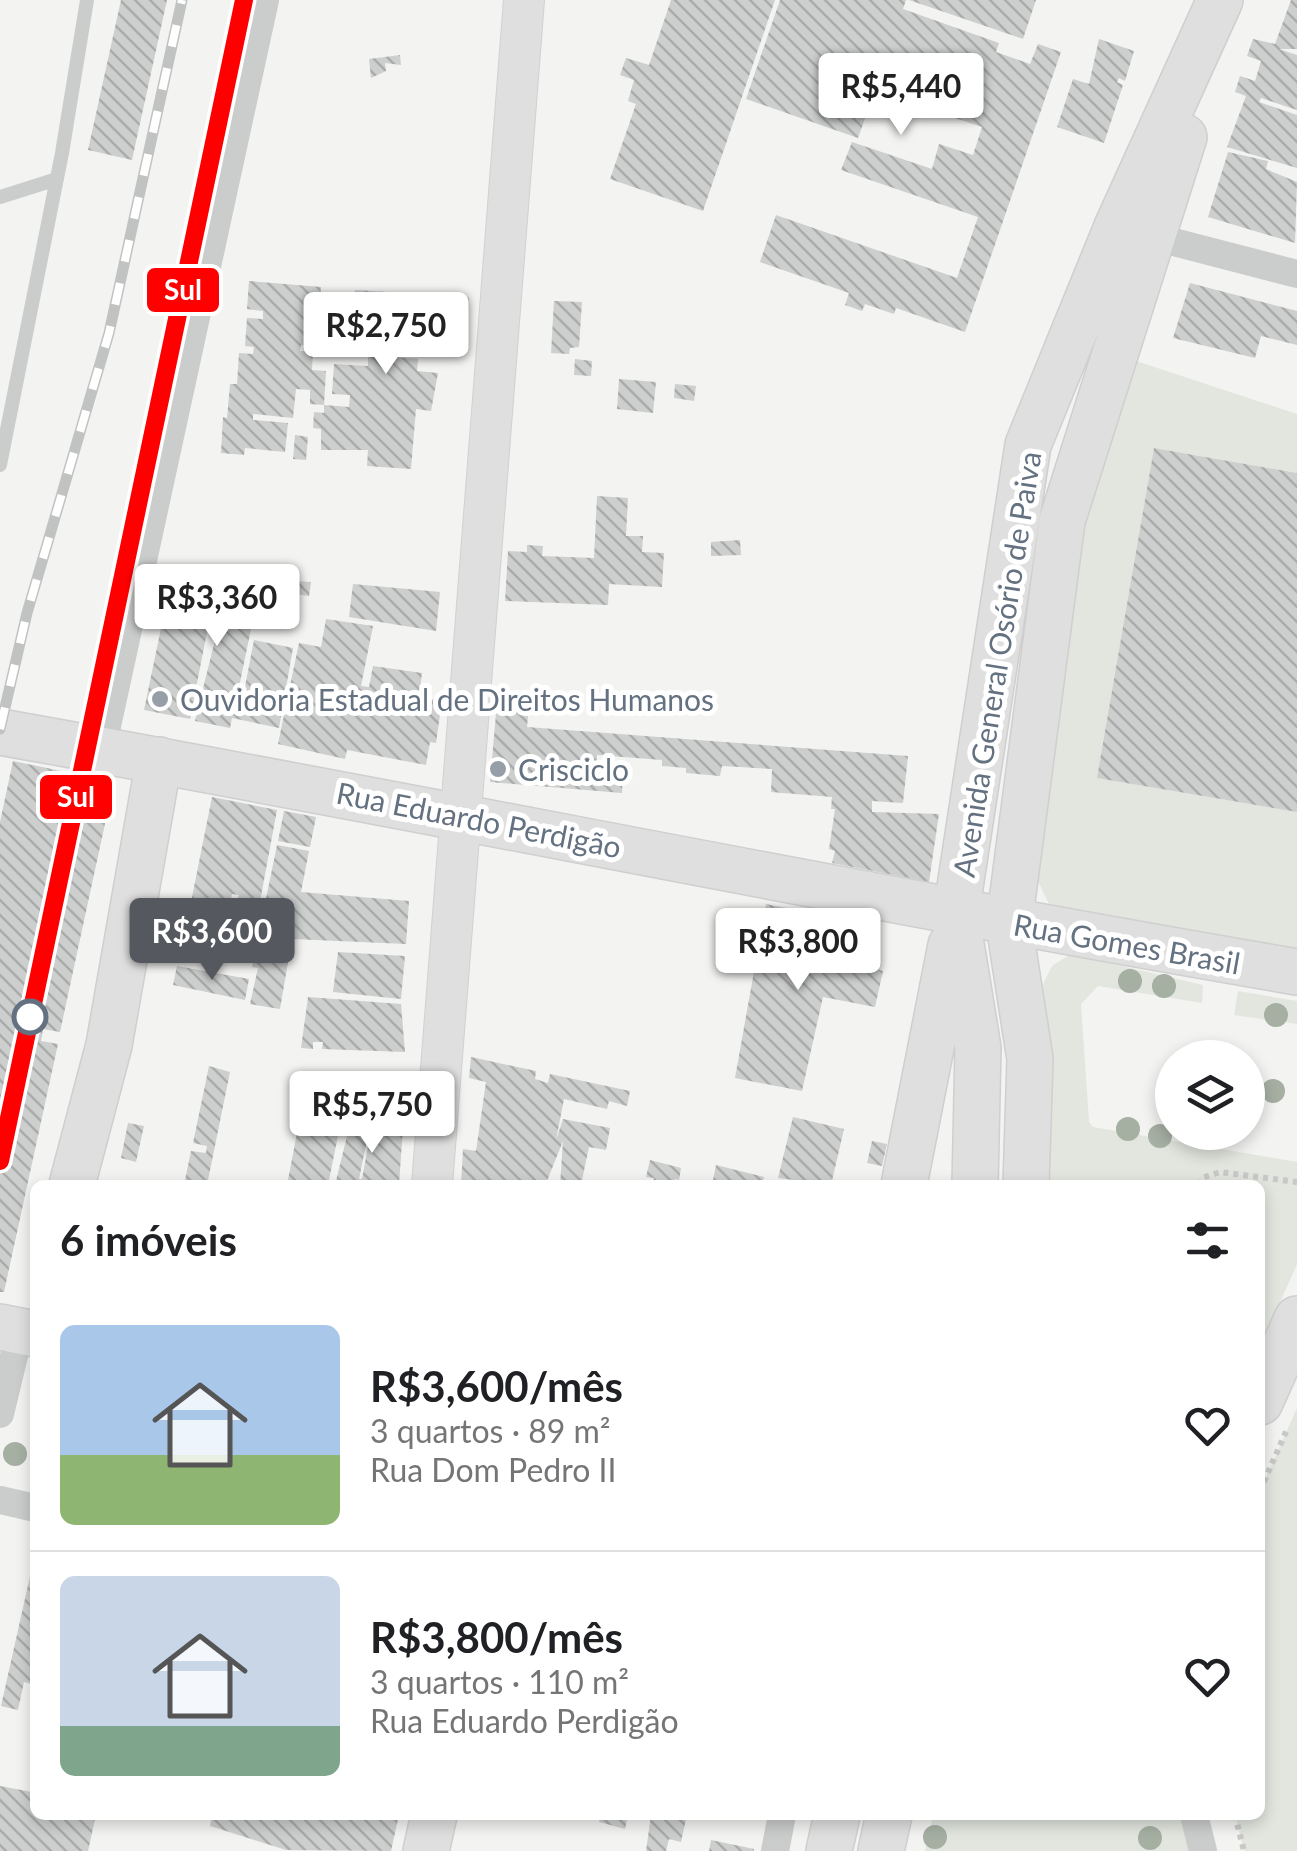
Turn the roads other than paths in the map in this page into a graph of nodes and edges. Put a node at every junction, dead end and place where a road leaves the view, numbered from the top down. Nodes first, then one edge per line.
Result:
1 (88, 0) edge
2 (265, 0) edge
3 (524, 0) edge
4 (1223, 0) edge
5 (57, 179) junction
6 (0, 197) edge
7 (1135, 232) junction
8 (1297, 274) edge
9 (0, 465) edge
10 (0, 732) edge
11 (102, 749) junction
12 (158, 760) junction
13 (459, 814) junction
14 (956, 913) junction
15 (1009, 924) junction
16 (1297, 972) edge
17 (73, 1180) edge
18 (432, 1180) edge
19 (905, 1180) edge
20 (976, 1180) edge
21 (1026, 1180) edge
22 (1297, 1319) edge
23 (25, 1331) edge
24 (0, 1414) edge
25 (1275, 1414) edge
26 (0, 1500) edge
27 (30, 1507) edge
28 (433, 1820) edge
29 (781, 1820) edge
30 (836, 1820) edge
31 (889, 1820) edge
32 (1195, 1820) edge
33 (426, 1851) edge
34 (775, 1851) edge
35 (830, 1851) edge
36 (881, 1851) edge
37 (1202, 1851) edge

1 - 5 lane
2 - 11 street
3 - 13 main road
4 - 7 main road, Avenida General Osório de Paiva
5 - 6 lane
5 - 9 lane
7 - 8 street
7 - 14 main road, Avenida General Osório de Paiva
7 - 15 main road, Avenida General Osório de Paiva
10 - 11 main road, Rua Eduardo Perdigão
11 - 12 main road, Rua Eduardo Perdigão
12 - 13 main road, Rua Eduardo Perdigão
12 - 17 main road
13 - 14 main road, Rua Eduardo Perdigão
13 - 18 main road
14 - 15 main road, Rua Gomes Brasil
14 - 19 main road
14 - 20 main road, Avenida General Osório de Paiva
15 - 16 main road, Rua Gomes Brasil
15 - 21 main road, Avenida General Osório de Paiva
22 - 25 main road
23 - 24 street
26 - 27 street
28 - 33 main road
29 - 34 street
30 - 35 main road
31 - 36 main road
32 - 37 street

